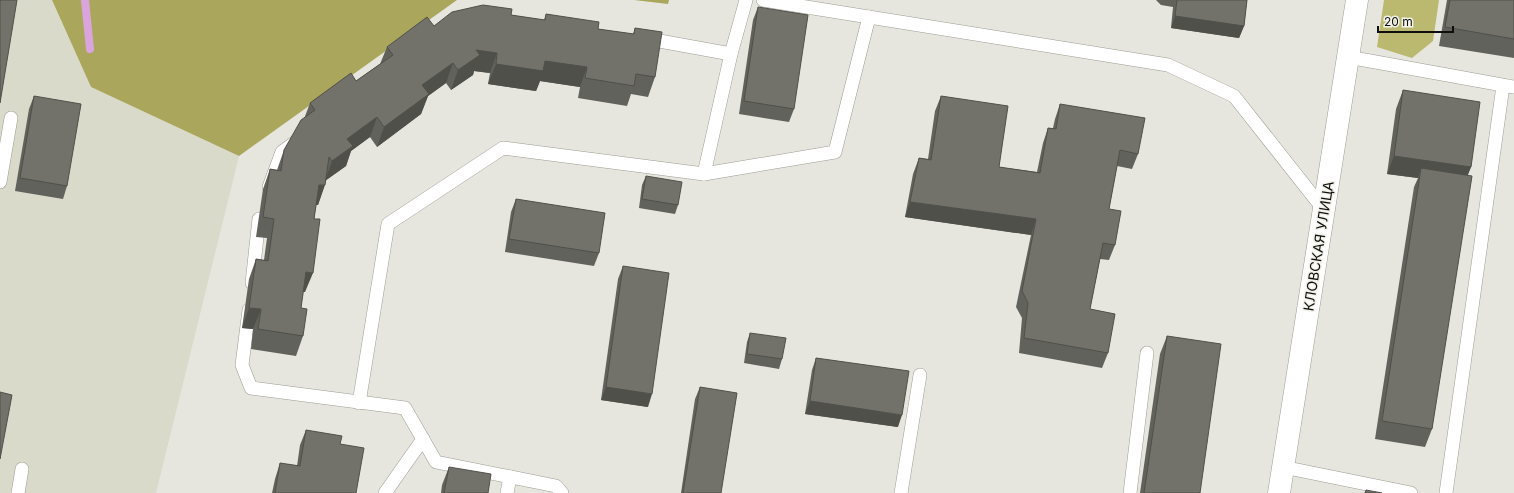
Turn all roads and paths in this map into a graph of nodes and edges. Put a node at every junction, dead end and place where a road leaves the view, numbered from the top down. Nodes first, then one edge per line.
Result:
1 (746, 0) edge
2 (763, 0) edge
3 (1357, 0) edge
4 (869, 17) junction
5 (632, 37) edge
6 (731, 54) junction
7 (1348, 57) junction
8 (1509, 86) edge
9 (11, 118) dead end
10 (308, 134) edge
11 (704, 174) junction
12 (0, 182) edge
13 (1324, 210) junction
14 (1147, 353) dead end
15 (920, 375) dead end
16 (359, 403) junction
17 (422, 439) junction
18 (1283, 467) junction
19 (22, 469) dead end
20 (510, 477) junction
21 (18, 493) edge
22 (385, 493) edge
23 (507, 493) edge
24 (562, 493) edge
25 (901, 493) edge
26 (1130, 493) edge
27 (1279, 493) edge
28 (1411, 493) edge
29 (1446, 493) edge

1 - 6 lane
2 - 4 lane
3 - 7 street, КЛОВСКАЯ УЛИЦА
4 - 11 lane
4 - 13 lane
5 - 6 lane
6 - 11 lane
7 - 8 lane
7 - 13 street, КЛОВСКАЯ УЛИЦА
8 - 29 lane
9 - 12 lane
10 - 16 lane
11 - 16 lane
13 - 18 street, КЛОВСКАЯ УЛИЦА
14 - 26 lane
15 - 25 lane
16 - 17 lane
17 - 20 lane
17 - 22 lane
18 - 27 street, КЛОВСКАЯ УЛИЦА
18 - 28 lane
19 - 21 lane
20 - 23 lane
20 - 24 lane

